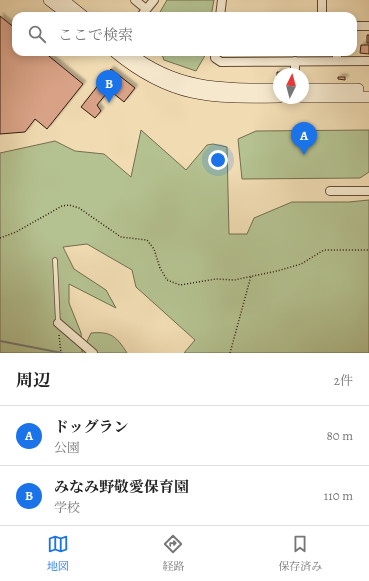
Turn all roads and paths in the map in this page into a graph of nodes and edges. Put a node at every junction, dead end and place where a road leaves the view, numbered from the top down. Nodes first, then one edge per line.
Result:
1 (49, 0) edge
2 (63, 0) edge
3 (135, 0) edge
4 (154, 0) edge
5 (222, 0) edge
6 (322, 0) edge
7 (65, 12) edge
8 (78, 12) edge
9 (142, 12) edge
10 (144, 12) edge
11 (220, 12) edge
12 (322, 12) edge
13 (357, 26) edge
14 (369, 26) edge
15 (120, 56) edge
16 (134, 56) edge
17 (215, 56) edge
18 (337, 56) edge
19 (337, 61) junction
20 (369, 61) edge
21 (295, 62) junction
22 (295, 68) edge
23 (273, 89) edge
24 (309, 89) edge
25 (369, 90) edge
26 (273, 97) edge
27 (309, 97) edge
28 (369, 97) edge
29 (330, 191) dead end
30 (369, 191) edge
31 (0, 238) edge
32 (369, 250) edge
33 (56, 260) dead end
34 (251, 276) junction
35 (58, 323) junction
36 (61, 352) edge
37 (93, 353) edge
38 (230, 353) edge

1 - 7 street
2 - 8 street
3 - 9 street
4 - 10 street
5 - 11 street
6 - 12 street
13 - 14 street
15 - 26 street
16 - 23 street
17 - 21 street
18 - 19 street
19 - 20 street
19 - 21 street
21 - 22 street
24 - 25 street
27 - 28 street
29 - 30 street
31 - 34 path
32 - 34 path
33 - 35 lane
34 - 38 path
35 - 36 path
35 - 37 street

